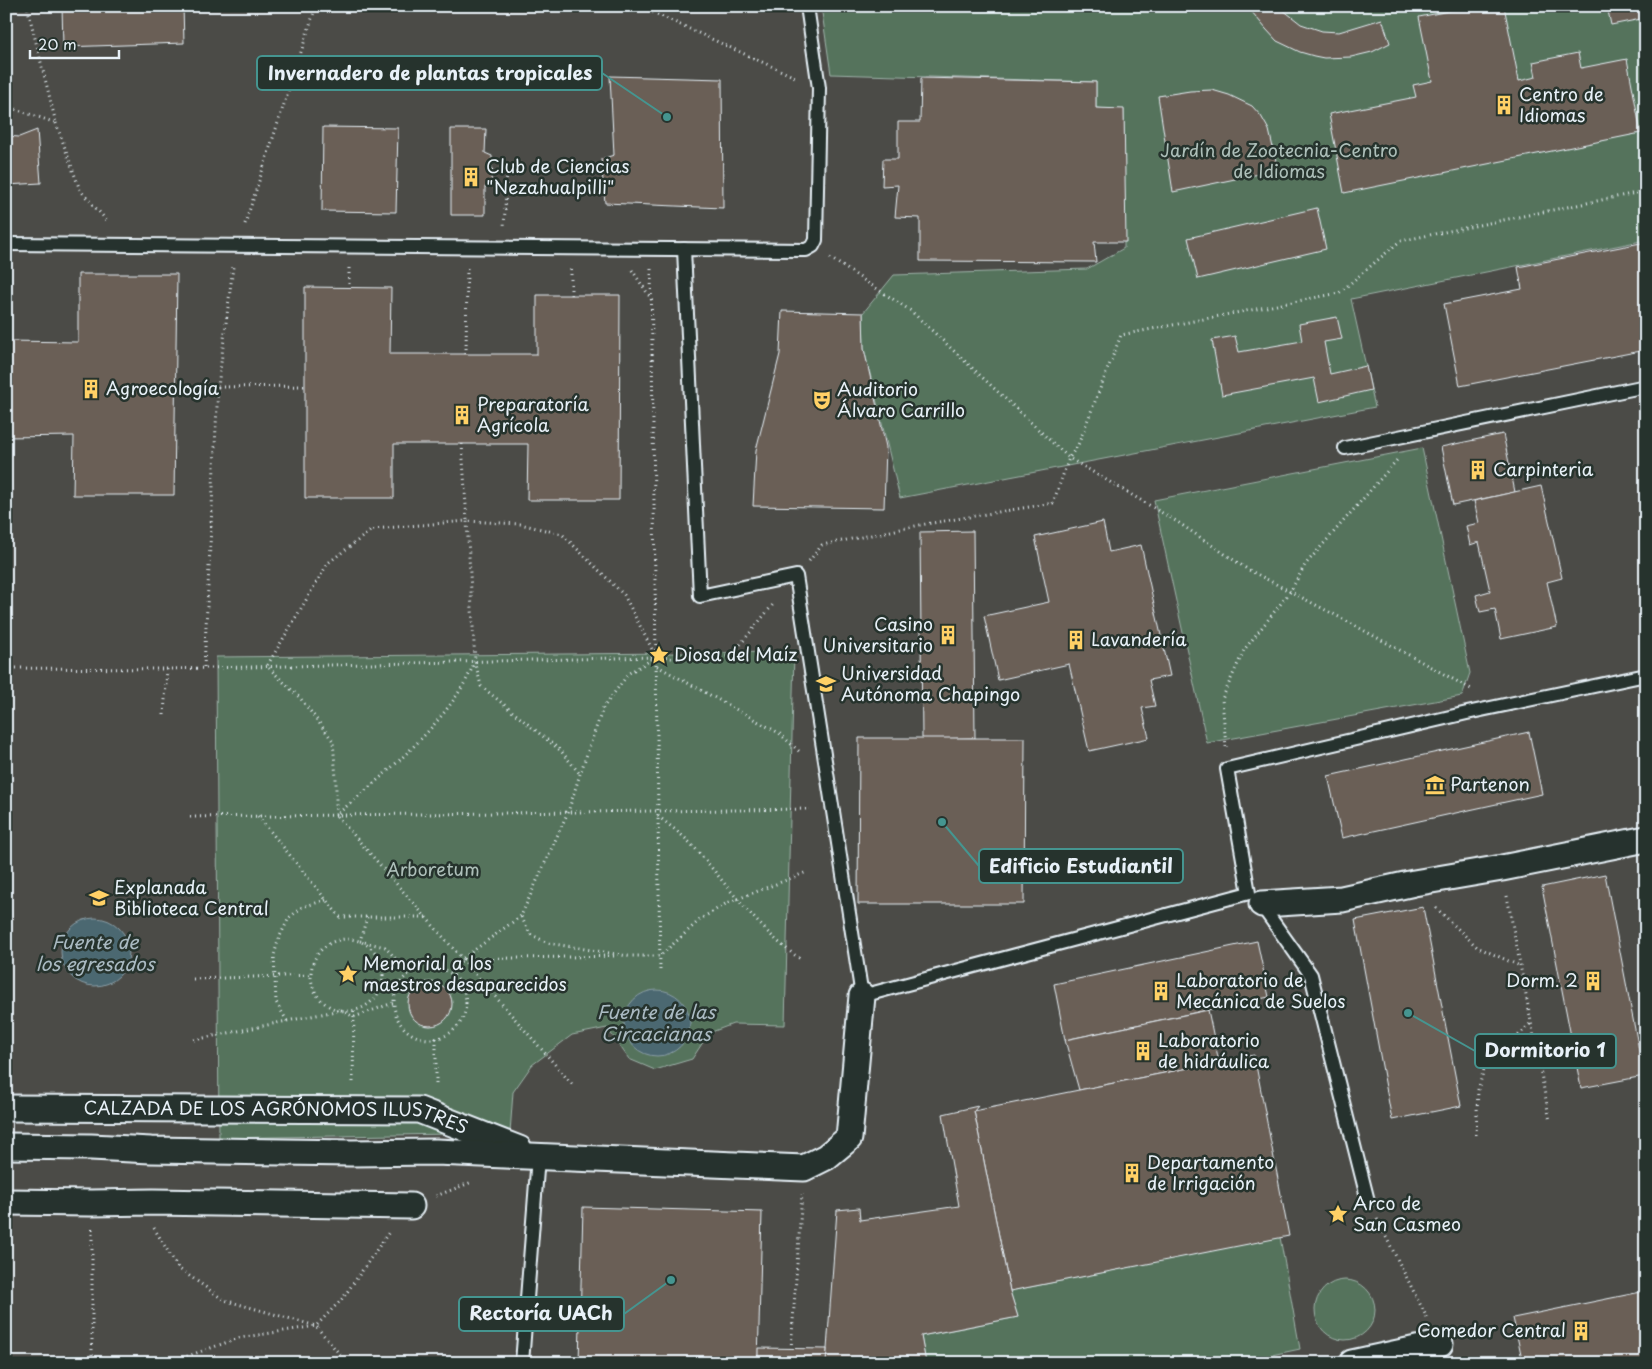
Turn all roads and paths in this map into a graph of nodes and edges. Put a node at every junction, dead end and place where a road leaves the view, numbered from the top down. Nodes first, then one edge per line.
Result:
1 (27, 6) edge
2 (316, 6) edge
3 (640, 6) edge
4 (808, 6) edge
5 (819, 88) junction
6 (6, 106) edge
7 (56, 123) junction
8 (492, 170) dead end
9 (1646, 191) edge
10 (6, 244) edge
11 (127, 245) junction
12 (238, 246) junction
13 (813, 246) junction
14 (503, 248) junction
15 (650, 249) junction
16 (684, 249) junction
17 (468, 262) dead end
18 (348, 263) dead end
19 (628, 264) dead end
20 (570, 268) dead end
21 (348, 287) dead end
22 (571, 294) dead end
23 (652, 300) junction
24 (466, 354) dead end
25 (305, 386) dead end
26 (1646, 386) edge
27 (218, 387) junction
28 (1420, 433) junction
29 (462, 444) dead end
30 (1345, 448) dead end
31 (1069, 458) junction
32 (467, 521) junction
33 (796, 576) junction
34 (1290, 592) junction
35 (656, 657) junction
36 (475, 661) junction
37 (657, 665) junction
38 (267, 666) junction
39 (6, 668) edge
40 (204, 668) junction
41 (167, 669) junction
42 (1646, 675) edge
43 (1502, 706) junction
44 (164, 715) dead end
45 (806, 757) dead end
46 (1227, 769) junction
47 (580, 774) junction
48 (810, 809) dead end
49 (568, 812) junction
50 (658, 813) junction
51 (336, 815) junction
52 (257, 816) junction
53 (190, 817) dead end
54 (1646, 839) edge
55 (1502, 868) junction
56 (806, 872) dead end
57 (1414, 883) junction
58 (738, 899) junction
59 (1255, 899) junction
60 (326, 900) junction
61 (521, 916) junction
62 (367, 917) junction
63 (426, 917) junction
64 (360, 941) junction
65 (628, 956) junction
66 (660, 956) junction
67 (462, 959) junction
68 (802, 960) dead end
69 (1521, 966) junction
70 (660, 970) dead end
71 (409, 973) junction
72 (311, 975) junction
73 (452, 975) junction
74 (274, 976) junction
75 (193, 979) dead end
76 (862, 996) junction
77 (393, 1003) junction
78 (341, 1010) junction
79 (287, 1021) junction
80 (1532, 1022) junction
81 (194, 1040) dead end
82 (572, 1084) dead end
83 (6, 1108) edge
84 (1550, 1121) dead end
85 (1476, 1135) dead end
86 (6, 1146) edge
87 (538, 1157) junction
88 (804, 1168) junction
89 (1368, 1201) joint
90 (6, 1202) edge
91 (153, 1202) junction
92 (411, 1206) dead end
93 (316, 1326) junction
94 (1440, 1344) joint
95 (791, 1348) dead end
96 (168, 1363) edge
97 (348, 1363) edge
98 (522, 1363) edge
99 (1352, 1363) edge

1 - 7 path
2 - 12 path
3 - 5 path
4 - 5 lane
5 - 13 lane
6 - 7 path
7 - 11 path
8 - 14 path
9 - 31 path
10 - 11 lane
11 - 12 lane
12 - 14 lane
12 - 27 path
13 - 16 lane
13 - 31 path
14 - 15 lane
15 - 16 lane
15 - 23 path
16 - 33 lane
17 - 24 path
18 - 21 path
19 - 23 path
20 - 22 path
23 - 35 path
25 - 27 path
26 - 28 lane
27 - 40 path
28 - 30 lane
28 - 34 path
29 - 32 path
31 - 33 path
31 - 34 path
32 - 35 path
32 - 36 path
32 - 38 path
33 - 35 path
33 - 76 lane
34 - 43 path
34 - 46 path
35 - 36 path
35 - 37 path
35 - 47 path
36 - 38 path
36 - 47 path
36 - 51 path
37 - 45 path
37 - 50 path
38 - 40 path
38 - 51 path
39 - 41 path
40 - 41 path
41 - 44 path
42 - 43 lane
43 - 46 lane
46 - 59 lane
47 - 49 path
48 - 50 path
49 - 50 path
49 - 51 path
49 - 61 path
50 - 58 path
50 - 66 path
51 - 52 path
51 - 63 path
52 - 53 path
52 - 60 path
54 - 55 street
55 - 57 street
55 - 69 path
56 - 58 path
57 - 59 street
57 - 69 path
58 - 66 path
58 - 68 path
59 - 76 lane
59 - 89 lane
60 - 62 path
60 - 74 path
61 - 65 path
61 - 67 path
62 - 63 path
62 - 64 path
63 - 67 path
64 - 71 path
64 - 72 path
64 - 78 path
65 - 66 path
65 - 67 path
66 - 70 path
67 - 73 path
67 - 82 path
69 - 80 path
71 - 73 path
71 - 77 path
72 - 74 path
72 - 78 path
73 - 77 path
74 - 75 path
74 - 79 path
76 - 88 street, CALZADA DE LOS AGRÓNOMOS ILUSTRES
77 - 78 path
78 - 79 path
79 - 81 path
80 - 84 path
80 - 85 path
83 - 87 street, CALZADA DE LOS AGRÓNOMOS ILUSTRES
86 - 87 street, CALZADA DE LOS AGRÓNOMOS ILUSTRES
87 - 88 street, CALZADA DE LOS AGRÓNOMOS ILUSTRES
87 - 98 lane
88 - 95 path
89 - 94 path
90 - 91 street
91 - 92 street
91 - 93 path
93 - 96 path
93 - 97 path
94 - 99 street

